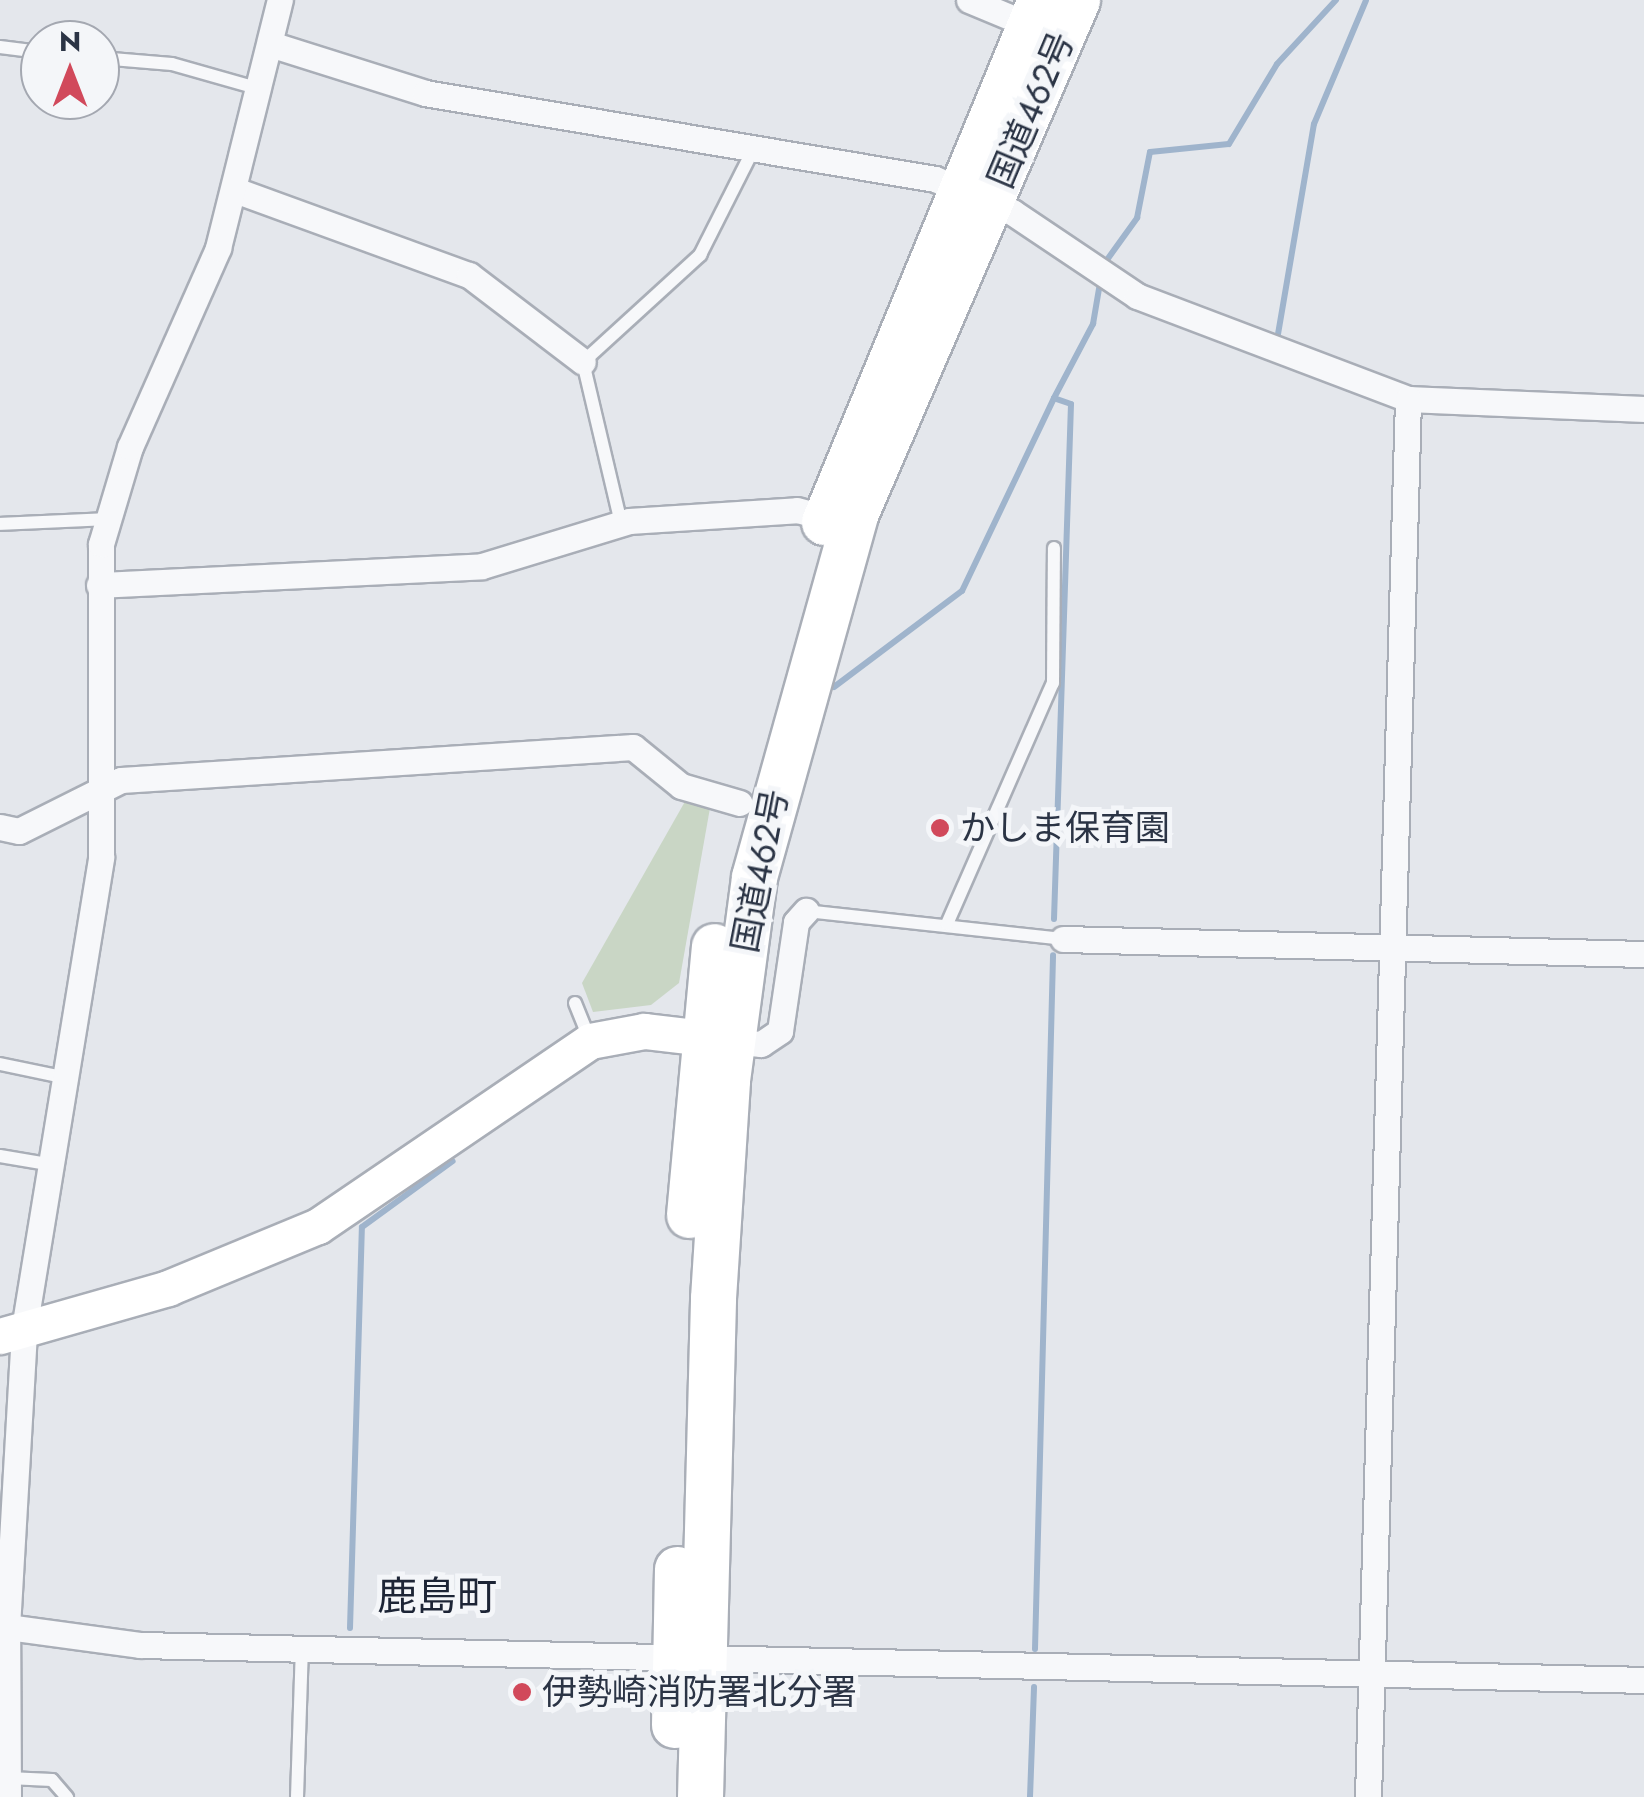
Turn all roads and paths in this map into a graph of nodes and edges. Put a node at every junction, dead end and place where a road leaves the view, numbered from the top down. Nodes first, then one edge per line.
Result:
1 (280, 0) edge
2 (969, 0) edge
3 (1077, 0) edge
4 (1034, 12) edge
5 (270, 44) junction
6 (120, 60) edge
7 (256, 88) junction
8 (752, 152) junction
9 (236, 190) junction
10 (976, 195) junction
11 (584, 362) junction
12 (1408, 398) junction
13 (1644, 409) edge
14 (826, 518) junction
15 (109, 519) junction
16 (621, 523) junction
17 (0, 524) edge
18 (1054, 548) dead end
19 (100, 585) junction
20 (102, 786) junction
21 (740, 804) junction
22 (0, 827) edge
23 (806, 911) joint
24 (947, 924) junction
25 (1063, 938) joint
26 (1390, 946) junction
27 (1644, 954) edge
28 (575, 1003) dead end
29 (715, 1039) junction
30 (590, 1040) junction
31 (0, 1064) edge
32 (70, 1078) junction
33 (0, 1156) edge
34 (53, 1165) junction
35 (12, 1332) edge
36 (7, 1627) junction
37 (302, 1648) junction
38 (690, 1657) junction
39 (1371, 1674) junction
40 (1644, 1680) edge
41 (3, 1686) edge
42 (8, 1787) edge
43 (67, 1797) edge
44 (298, 1797) edge
45 (674, 1797) edge
46 (700, 1797) edge
47 (1368, 1797) edge

1 - 5 street
2 - 4 street
3 - 10 highway, 国道462号
4 - 10 highway, 国道462号
5 - 7 street
5 - 8 street
6 - 7 lane
7 - 9 street
8 - 10 street
8 - 11 lane
9 - 11 street
9 - 15 street
10 - 12 street
10 - 14 highway, 国道462号
10 - 29 highway, 国道462号
11 - 16 lane
12 - 13 street
12 - 26 street
14 - 16 street
14 - 21 highway, 国道462号
15 - 17 lane
15 - 19 street
16 - 19 street
18 - 24 lane
19 - 20 street
20 - 21 street
20 - 22 street
20 - 32 street
21 - 29 highway, 国道462号
23 - 24 lane
23 - 29 street
24 - 25 lane
25 - 26 street
26 - 27 street
26 - 39 street
28 - 30 lane
29 - 30 street
29 - 38 highway, 国道462号
30 - 35 street
31 - 32 lane
32 - 34 street
33 - 34 lane
34 - 35 street
35 - 36 street
36 - 37 street
36 - 41 street
37 - 38 street
37 - 44 lane
38 - 39 street
38 - 45 highway, 国道462号
38 - 46 highway, 国道462号
39 - 40 street
39 - 47 street
41 - 42 street
42 - 43 lane

